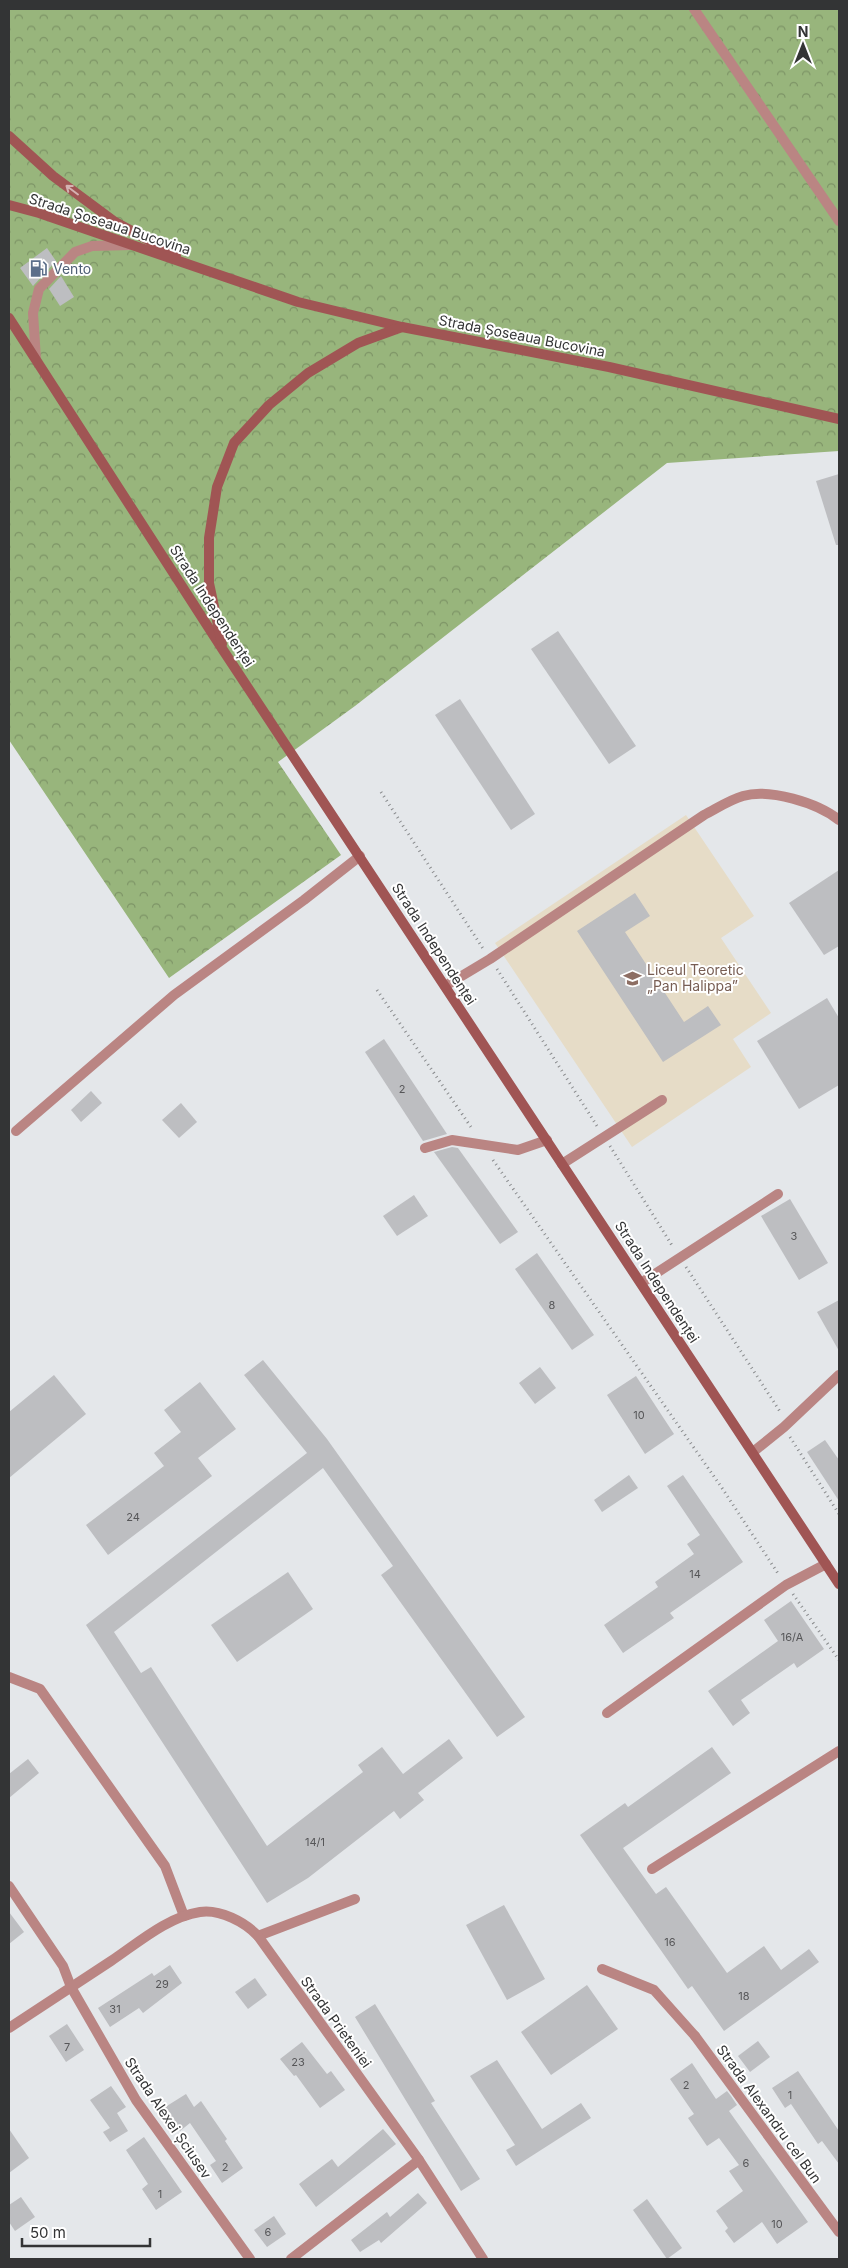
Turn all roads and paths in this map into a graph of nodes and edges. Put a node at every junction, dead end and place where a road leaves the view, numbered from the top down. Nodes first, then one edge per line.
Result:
1 (694, 9) edge
2 (9, 136) edge
3 (9, 206) edge
4 (839, 221) edge
5 (131, 245) junction
6 (203, 270) junction
7 (9, 318) edge
8 (402, 327) junction
9 (36, 359) junction
10 (839, 419) edge
11 (223, 650) junction
12 (381, 792) dead end
13 (839, 820) edge
14 (360, 856) junction
15 (490, 959) junction
16 (445, 986) junction
17 (377, 990) dead end
18 (662, 1100) dead end
19 (16, 1131) dead end
20 (604, 1138) junction
21 (547, 1140) junction
22 (483, 1145) junction
23 (425, 1148) dead end
24 (562, 1164) junction
25 (778, 1194) dead end
26 (681, 1259) junction
27 (641, 1283) junction
28 (839, 1375) edge
29 (784, 1427) junction
30 (752, 1452) junction
31 (839, 1514) edge
32 (826, 1564) junction
33 (839, 1584) edge
34 (786, 1585) junction
35 (839, 1660) edge
36 (9, 1677) edge
37 (606, 1713) dead end
38 (839, 1751) edge
39 (652, 1869) dead end
40 (9, 1886) edge
41 (355, 1899) dead end
42 (184, 1916) junction
43 (258, 1936) junction
44 (602, 1969) dead end
45 (71, 1987) junction
46 (9, 2028) edge
47 (419, 2160) junction
48 (839, 2232) edge
49 (250, 2259) edge
50 (291, 2259) edge
51 (483, 2259) edge

1 - 4 street
6 -> 2 main road, Strada Șoseaua Bucovina
3 - 5 main road, Strada Șoseaua Bucovina
5 - 6 main road, Strada Șoseaua Bucovina
5 - 9 street
6 - 8 main road, Strada Șoseaua Bucovina
7 - 9 main road, Strada Independenței
8 - 10 main road, Strada Șoseaua Bucovina
8 - 11 main road
9 - 11 main road, Strada Independenței
11 - 14 main road, Strada Independenței
12 - 15 path
13 - 15 street
14 - 16 main road, Strada Independenței
14 - 19 street
15 - 16 street
15 - 20 path
16 - 21 main road, Strada Independenței
17 - 22 path
18 - 20 street
20 - 24 street
20 - 26 path
21 - 22 street
21 - 24 main road, Strada Independenței
22 - 23 street
22 - 34 path
24 - 27 main road, Strada Independenței
25 - 26 street
26 - 27 street
26 - 29 path
27 - 30 main road, Strada Independenței
28 - 29 street
29 - 30 street
29 - 31 path
30 - 32 main road, Strada Independenței
32 - 33 main road, Strada Independenței
32 - 34 street
34 - 35 path
34 - 37 street
36 - 42 street
38 - 39 street
40 - 45 street, Strada Alexei Șciusev
41 - 43 street
42 - 43 street, Strada Prieteniei
42 - 45 street
43 - 47 street, Strada Prieteniei
44 - 48 street, Strada Alexandru cel Bun
45 - 46 street
45 - 49 street, Strada Alexei Șciusev
47 - 50 street
47 - 51 street, Strada Prieteniei

